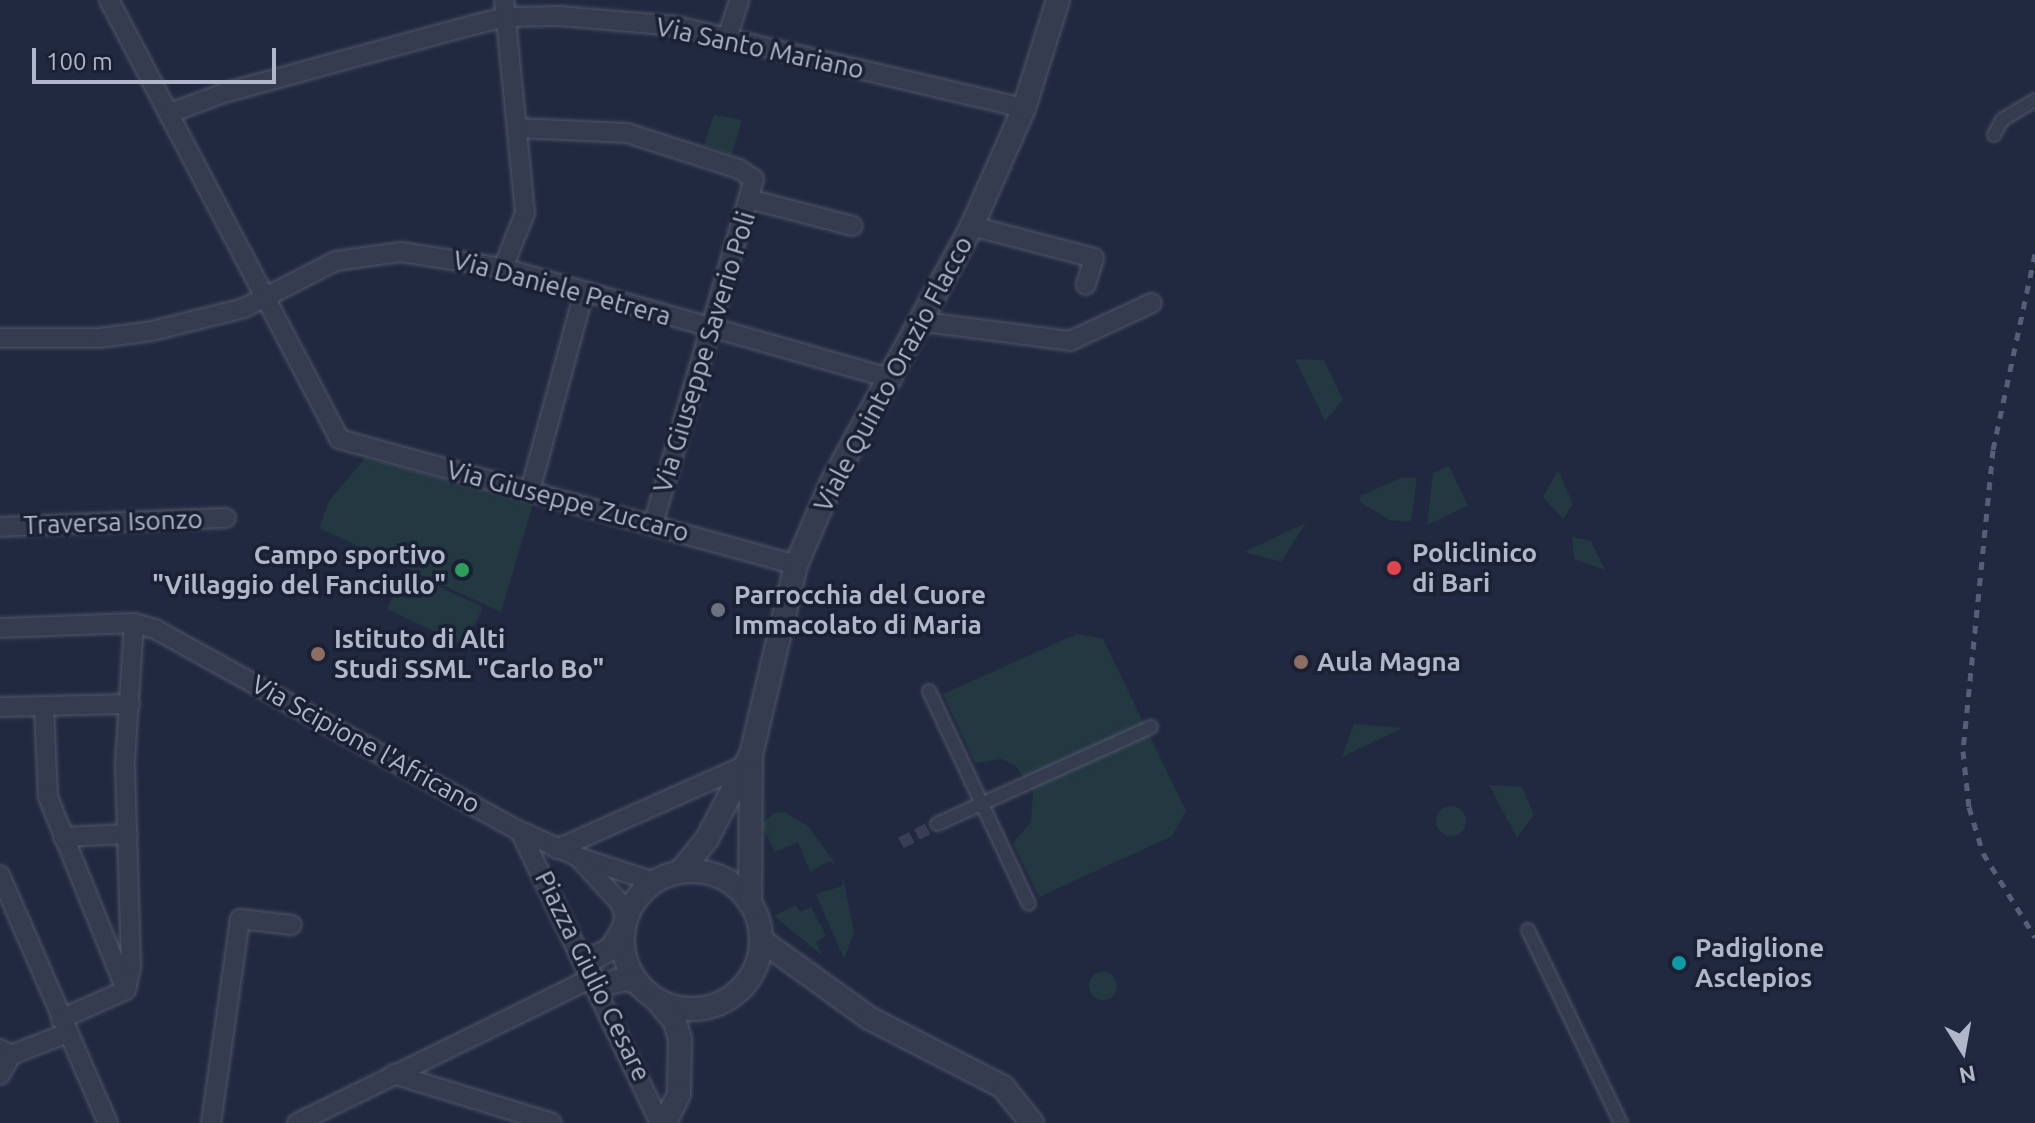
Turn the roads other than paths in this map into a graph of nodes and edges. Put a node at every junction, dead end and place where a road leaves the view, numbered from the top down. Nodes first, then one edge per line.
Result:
1 (109, 0) edge
2 (739, 0) edge
3 (1058, 0) edge
4 (505, 8) edge
5 (727, 38) junction
6 (2035, 100) edge
7 (1024, 108) junction
8 (170, 113) junction
9 (517, 128) junction
10 (1994, 135) dead end
11 (749, 199) junction
12 (853, 226) dead end
13 (972, 226) junction
14 (503, 268) junction
15 (1086, 285) dead end
16 (584, 292) junction
17 (265, 298) junction
18 (1152, 303) dead end
19 (924, 322) junction
20 (712, 328) junction
21 (0, 338) edge
22 (893, 379) junction
23 (530, 491) junction
24 (226, 518) dead end
25 (653, 524) junction
26 (0, 527) edge
27 (796, 565) junction
28 (134, 623) junction
29 (0, 628) edge
30 (929, 691) dead end
31 (130, 704) junction
32 (44, 706) junction
33 (0, 707) edge
34 (1151, 727) dead end
35 (746, 761) junction
36 (982, 804) junction
37 (937, 824) tunnel mouth
38 (520, 831) junction
39 (128, 834) junction
40 (63, 837) junction
41 (557, 849) junction
42 (578, 857) junction
43 (680, 872) junction
44 (0, 875) edge
45 (655, 882) junction
46 (750, 903) junction
47 (1029, 904) dead end
48 (624, 924) junction
49 (292, 925) dead end
50 (1528, 930) dead end
51 (761, 940) junction
52 (593, 975) junction
53 (637, 982) junction
54 (126, 990) junction
55 (658, 1001) junction
56 (64, 1026) junction
57 (6, 1052) edge
58 (393, 1074) junction
59 (0, 1075) edge
60 (334, 1105) junction
61 (108, 1123) edge
62 (211, 1123) edge
63 (297, 1123) edge
64 (343, 1123) edge
65 (552, 1123) edge
66 (663, 1123) edge
67 (1032, 1123) edge
68 (1621, 1123) edge

1 - 8 street
2 - 5 street
3 - 7 street, Viale Quinto Orazio Flacco
4 - 5 street, Via Santo Mariano
4 - 8 street, Via Santo Mariano
4 - 9 street
5 - 7 street, Via Santo Mariano
6 - 10 street
7 - 13 street, Viale Quinto Orazio Flacco
8 - 17 street
9 - 11 street, Via Giuseppe Saverio Poli
9 - 14 street
11 - 12 street
11 - 20 street, Via Giuseppe Saverio Poli
13 - 15 street
13 - 19 street, Viale Quinto Orazio Flacco
14 - 16 street, Via Daniele Petrera
14 - 17 street, Via Daniele Petrera
16 - 20 street, Via Daniele Petrera
16 - 23 street
17 - 21 street, Via Daniele Petrera
17 - 23 street, Via Giuseppe Zuccaro
18 - 19 street
19 - 22 street, Viale Quinto Orazio Flacco
20 - 22 street, Via Daniele Petrera
20 - 25 street, Via Giuseppe Saverio Poli
22 - 27 street, Viale Quinto Orazio Flacco
23 - 25 street, Via Giuseppe Zuccaro
24 - 26 street, Traversa Isonzo
25 - 27 street, Via Giuseppe Zuccaro
27 - 35 street, Viale Quinto Orazio Flacco
28 - 29 street, Via Scipione l'Africano
28 - 31 street
28 - 38 street, Via Scipione l'Africano
30 - 36 street
31 - 32 street
31 - 39 street
32 - 33 street
32 - 40 street
34 - 36 street
35 - 41 street
35 - 43 street
35 - 46 street
36 - 37 street
36 - 47 street
38 - 41 street, Via Scipione l'Africano
38 - 52 street, Piazza Giulio Cesare
39 - 40 street
39 - 54 street
40 - 54 street
41 - 42 street, Via Scipione l'Africano
42 - 45 street, Via Scipione l'Africano
42 - 48 street, Via Scipione l'Africano
43 - 45 street
43 - 46 street
44 - 56 street
45 - 48 street, Piazza Giulio Cesare
46 - 51 street
48 - 52 street
48 - 53 street, Piazza Giulio Cesare
49 - 62 street
50 - 68 street
51 - 55 street, Piazza Giulio Cesare
51 - 67 street
52 - 53 street
52 - 58 street
52 - 66 street, Piazza Giulio Cesare
53 - 55 street, Piazza Giulio Cesare
54 - 56 street
55 - 66 street
56 - 57 street
56 - 61 street
57 - 59 street
58 - 60 street
58 - 65 street
60 - 63 street
60 - 64 street

